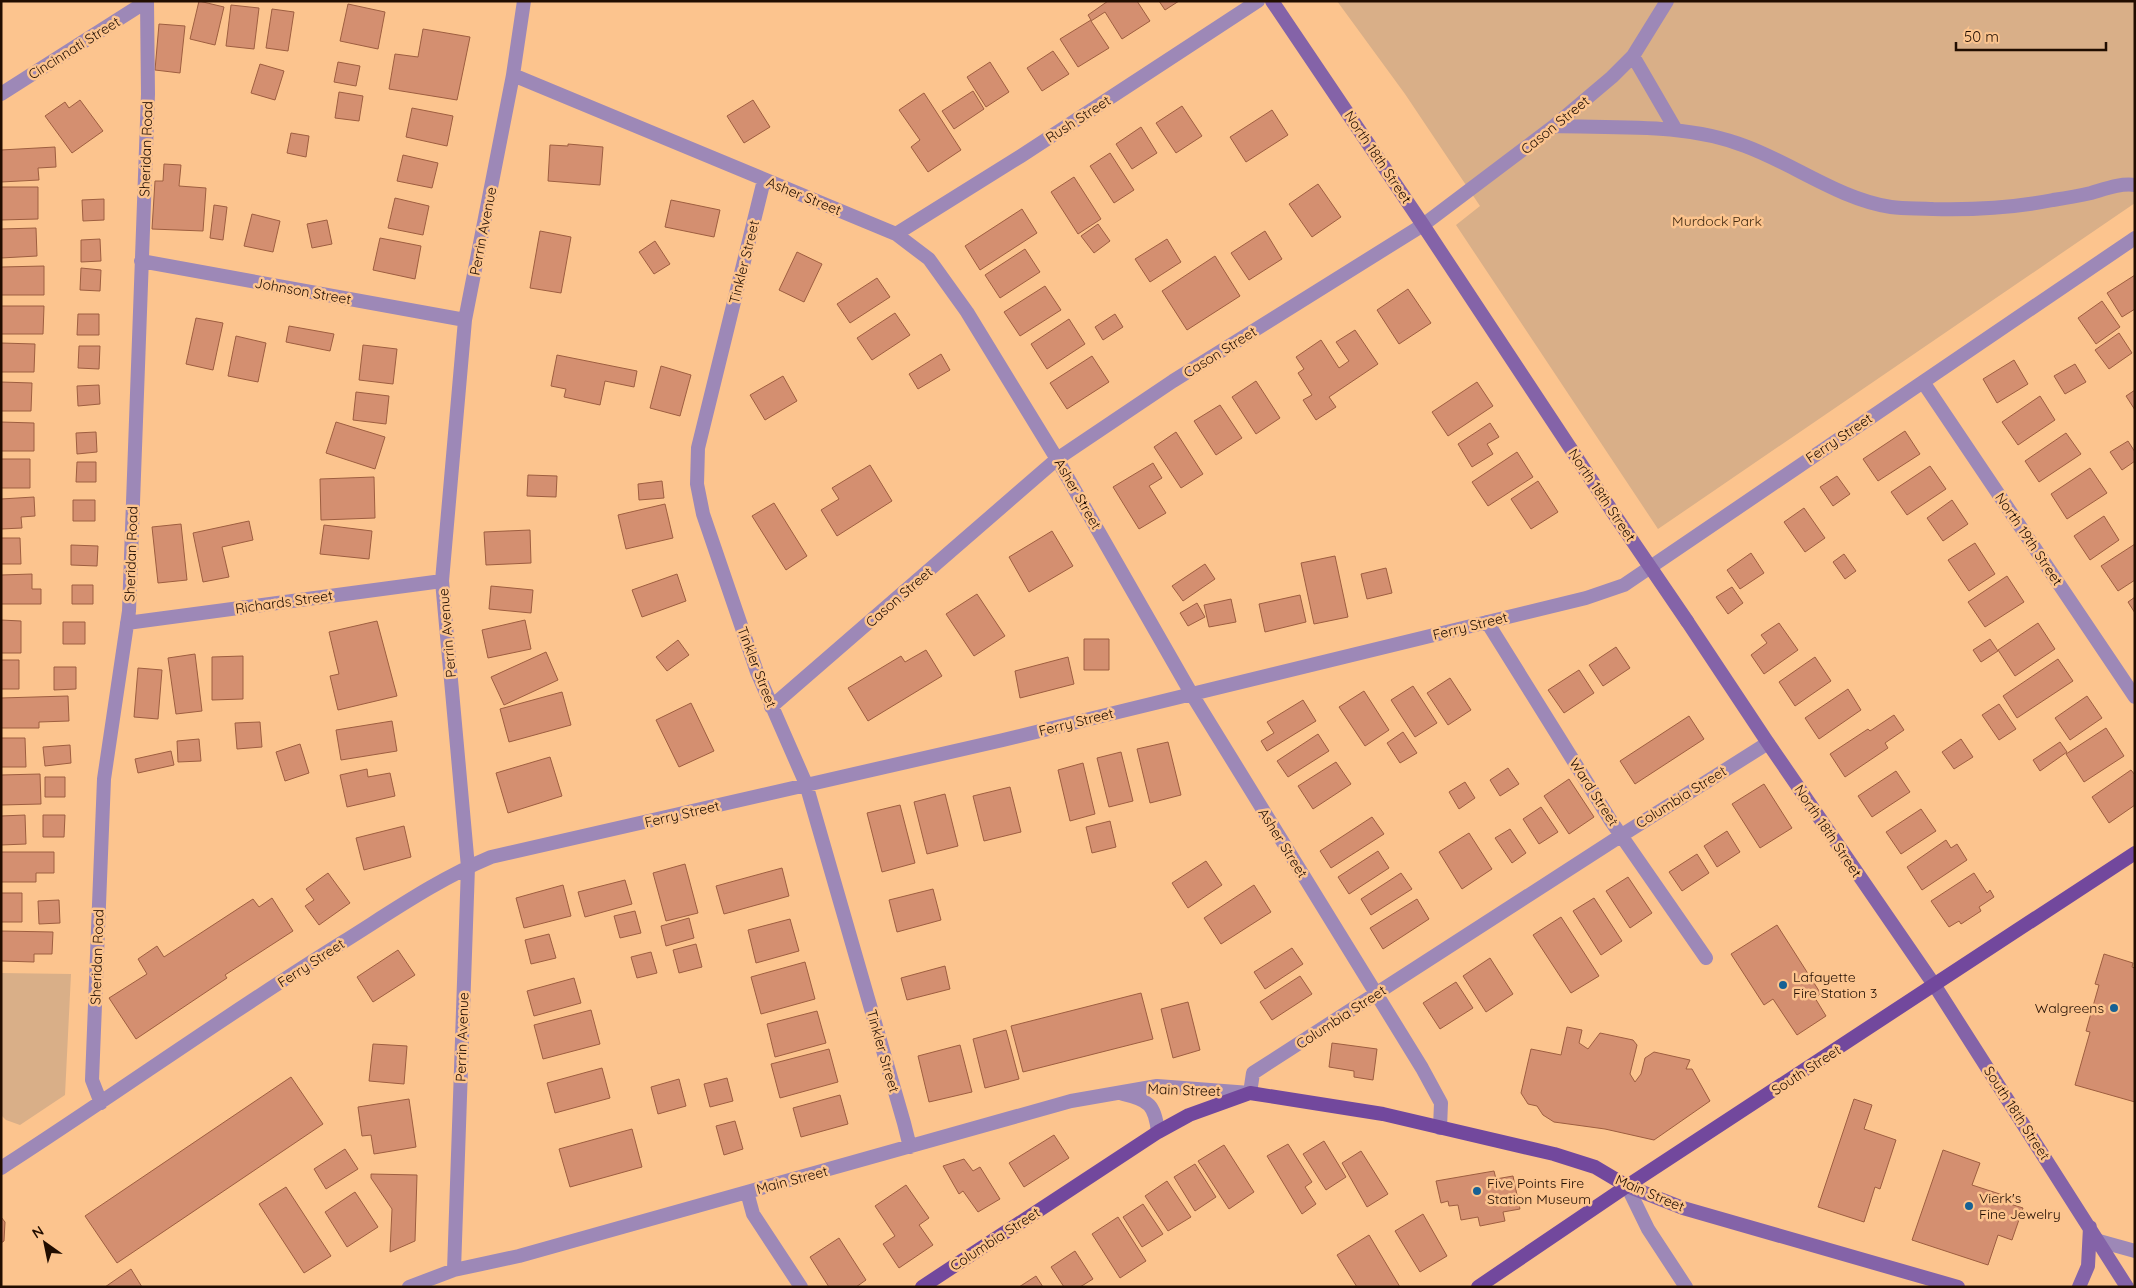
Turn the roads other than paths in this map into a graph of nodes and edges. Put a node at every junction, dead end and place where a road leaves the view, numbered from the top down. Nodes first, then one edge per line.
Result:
1 (147, 1) edge
2 (524, 1) edge
3 (1258, 1) edge
4 (1272, 1) edge
5 (1668, 1) edge
6 (1633, 56) junction
7 (513, 75) junction
8 (1, 94) edge
9 (1554, 126) junction
10 (1676, 130) junction
11 (764, 180) junction
12 (2135, 184) edge
13 (1424, 225) junction
14 (896, 234) junction
15 (2135, 238) edge
16 (142, 261) junction
17 (465, 320) junction
18 (1923, 382) junction
19 (1058, 459) junction
20 (442, 581) junction
21 (1487, 622) junction
22 (127, 623) junction
23 (1191, 693) junction
24 (2135, 697) edge
25 (771, 707) junction
26 (1768, 743) junction
27 (806, 784) junction
28 (1622, 834) junction
29 (2135, 853) edge
30 (468, 867) junction
31 (1706, 958) dead end
32 (1934, 986) junction
33 (1377, 994) junction
34 (1122, 1093) junction
35 (1250, 1093) junction
36 (101, 1103) junction
37 (1440, 1128) junction
38 (1158, 1132) junction
39 (910, 1148) junction
40 (1, 1168) edge
41 (1627, 1186) junction
42 (747, 1192) junction
43 (2090, 1228) junction
44 (2099, 1241) junction
45 (2135, 1251) edge
46 (454, 1270) junction
47 (409, 1287) edge
48 (800, 1287) edge
49 (922, 1287) edge
50 (1478, 1287) edge
51 (1686, 1287) edge
52 (1958, 1287) edge
53 (2079, 1287) edge
54 (2127, 1287) edge

1 - 8 street, Cincinnati Street
1 - 16 street, Sheridan Road
2 - 7 street, Perrin Avenue
3 - 14 street, Rush Street
4 - 13 main road, North 18th Street
5 - 6 street, Cason Street
6 - 9 street, Cason Street
6 - 10 street
7 - 11 street, Asher Street
7 - 17 street, Perrin Avenue
9 - 10 street
9 - 13 street, Cason Street
10 - 12 street
11 - 14 street, Asher Street
11 - 25 street, Tinkler Street
13 - 19 street, Cason Street
13 - 26 main road, North 18th Street, bridge
14 - 19 street, Asher Street
15 - 18 street, Ferry Street
16 - 17 street, Johnson Street
16 - 22 street, Sheridan Road
17 - 20 street, Perrin Avenue
18 - 21 street, Ferry Street
18 - 24 street, North 19th Street
19 - 23 street, Asher Street
19 - 25 street, Cason Street
20 - 22 street, Richards Street
20 - 30 street, Perrin Avenue
21 - 23 street, Ferry Street
21 - 28 street, Ward Street
22 - 36 street, Sheridan Road
23 - 27 street, Ferry Street
23 - 33 street, Asher Street
25 - 27 street, Tinkler Street
26 - 28 street, Columbia Street
26 - 32 main road, North 18th Street
27 - 30 street, Ferry Street
27 - 39 street, Tinkler Street
28 - 31 street, Ward Street
28 - 33 street, Columbia Street
29 - 32 main road, South Street
30 - 36 street, Ferry Street
30 - 46 street, Perrin Avenue
32 - 41 main road, South Street
32 - 43 main road, South 18th Street
33 - 35 street, Columbia Street
33 - 37 street, Asher Street
34 - 35 street, Main Street
34 - 38 street
34 - 39 street, Main Street
35 - 37 main road, Main Street
35 - 38 main road, Columbia Street
36 - 40 street, Ferry Street
37 - 41 main road, Main Street
38 - 49 main road, Columbia Street
39 - 42 street, Main Street
41 - 50 main road, South Street
41 - 51 street
41 - 52 main road, Main Street
42 - 46 street, Main Street
42 - 48 street
43 - 44 main road, South 18th Street
43 - 53 main road
44 - 45 street
44 - 54 main road, South 18th Street
46 - 47 street, Main Street

